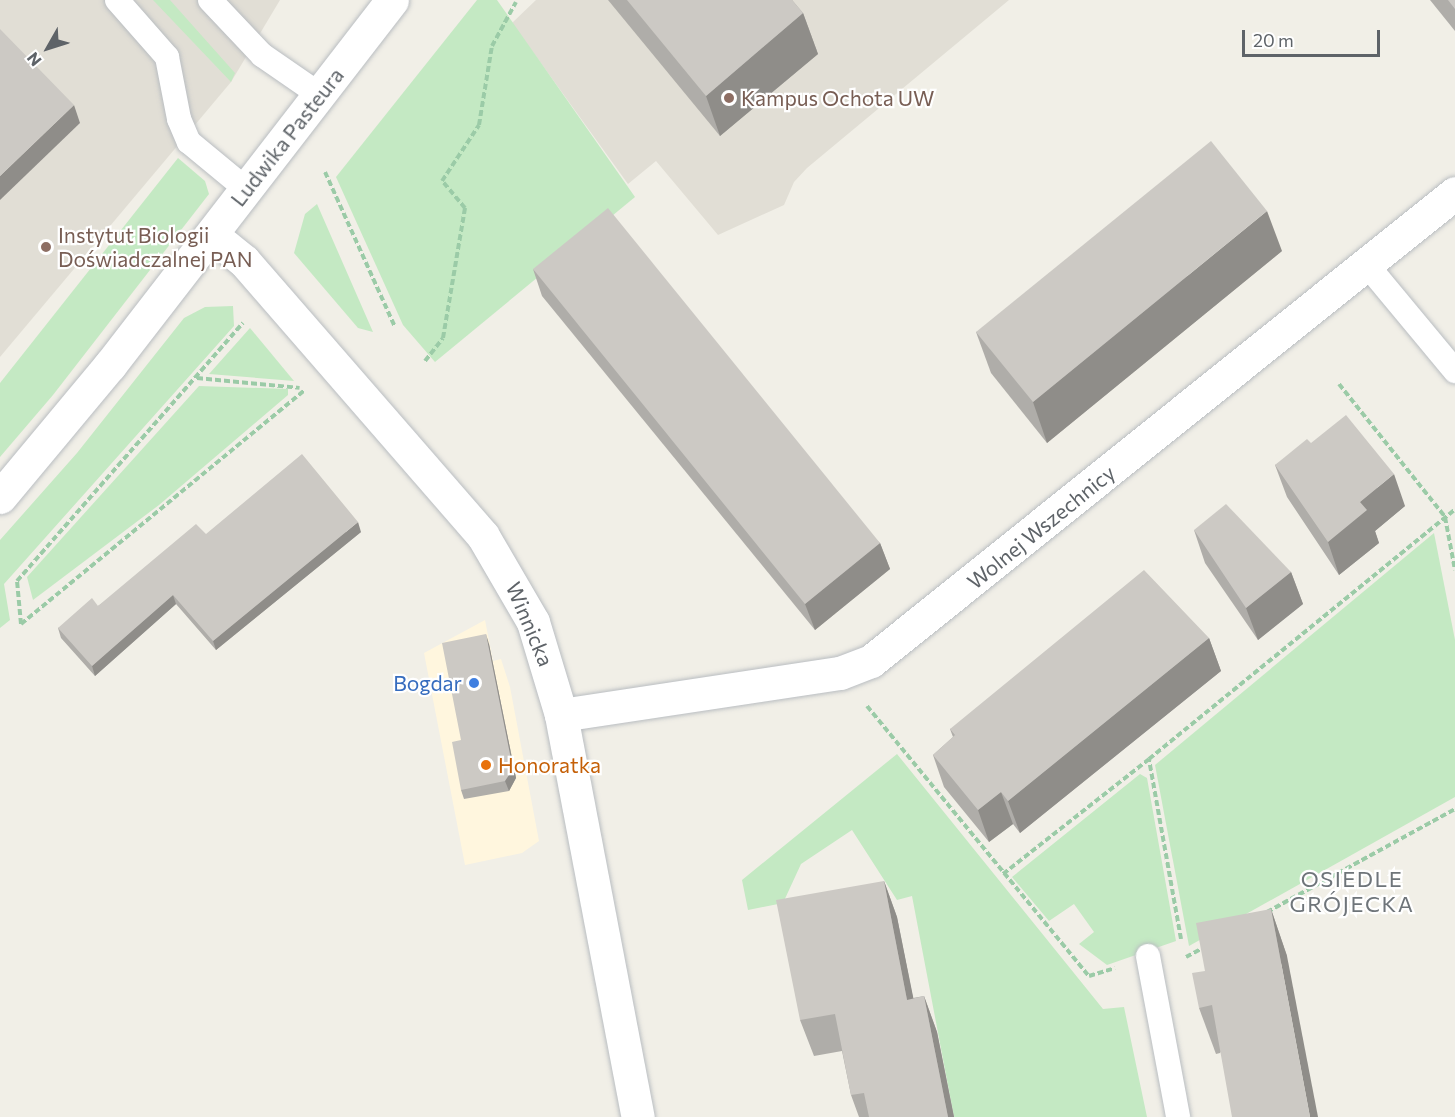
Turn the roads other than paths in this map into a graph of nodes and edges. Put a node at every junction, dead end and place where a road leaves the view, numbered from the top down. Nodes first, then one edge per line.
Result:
1 (117, 0) edge
2 (210, 0) edge
3 (393, 0) edge
4 (320, 95) junction
5 (247, 190) junction
6 (1455, 193) edge
7 (212, 235) junction
8 (1367, 265) junction
9 (1455, 371) edge
10 (0, 497) edge
11 (561, 715) junction
12 (1148, 957) road end
13 (638, 1117) edge
14 (1178, 1117) edge

1 - 5 lane
2 - 4 lane
3 - 4 street, Ludwika Pasteura
4 - 5 street, Ludwika Pasteura
5 - 7 street, Ludwika Pasteura
6 - 8 street, Wolnej Wszechnicy
7 - 10 street, Ludwika Pasteura
7 - 11 street, Winnicka
8 - 9 lane
8 - 11 street, Wolnej Wszechnicy
11 - 13 street, Winnicka
12 - 14 lane

